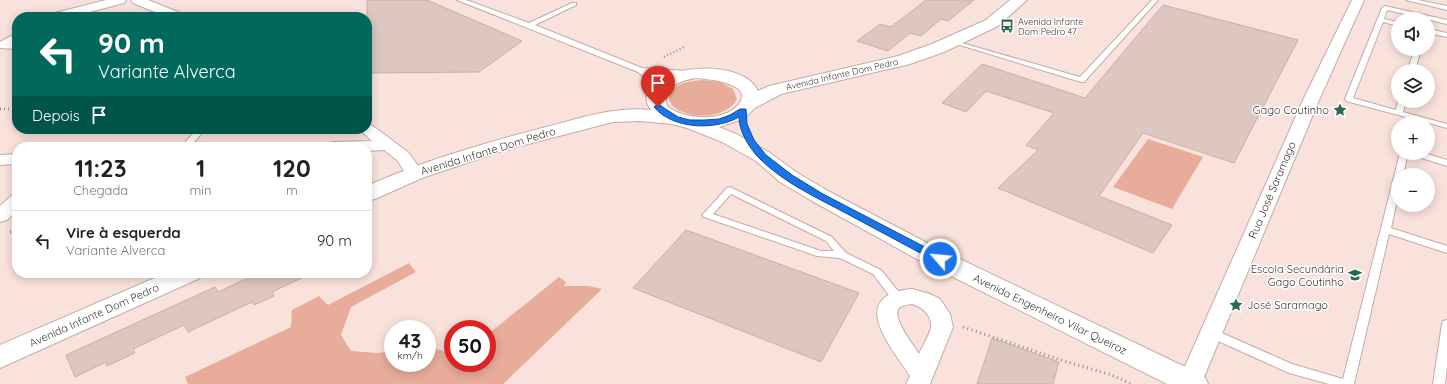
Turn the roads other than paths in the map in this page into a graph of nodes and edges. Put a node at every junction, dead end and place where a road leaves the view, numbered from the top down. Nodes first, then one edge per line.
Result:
1 (120, 0) edge
2 (137, 0) edge
3 (460, 0) edge
4 (1019, 0) edge
5 (1155, 0) edge
6 (1358, 0) edge
7 (1388, 0) edge
8 (1409, 0) edge
9 (574, 4) dead end
10 (1385, 8) junction
11 (1447, 8) edge
12 (75, 12) edge
13 (166, 12) edge
14 (1381, 20) junction
15 (1391, 22) edge
16 (1447, 22) edge
17 (529, 25) junction
18 (1435, 32) edge
19 (1447, 35) edge
20 (12, 40) edge
21 (953, 42) junction
22 (12, 45) edge
23 (641, 70) junction
24 (696, 73) junction
25 (658, 90) junction
26 (746, 107) junction
27 (1400, 108) edge
28 (1399, 113) junction
29 (612, 116) junction
30 (683, 120) junction
31 (1447, 126) edge
32 (372, 133) edge
33 (197, 134) edge
34 (189, 142) edge
35 (387, 145) junction
36 (372, 146) edge
37 (763, 157) junction
38 (12, 159) edge
39 (1435, 159) edge
40 (0, 160) edge
41 (1447, 162) edge
42 (414, 173) junction
43 (372, 192) edge
44 (12, 205) edge
45 (1391, 205) edge
46 (0, 216) edge
47 (1385, 229) junction
48 (1447, 250) edge
49 (842, 255) junction
50 (178, 278) edge
51 (898, 299) junction
52 (1447, 324) edge
53 (1211, 333) junction
54 (0, 357) edge
55 (920, 380) edge
56 (1192, 383) edge
57 (1346, 384) edge
58 (1439, 384) edge

1 - 12 street
2 - 13 street
3 - 17 lane
4 - 21 main road, Avenida Infante Dom Pedro
5 - 21 lane
6 - 53 street, Rua José Saramago
7 - 10 lane
8 - 11 lane
9 - 17 lane
10 - 14 lane
10 - 16 lane
14 - 15 lane
14 - 28 lane
17 - 23 lane
18 - 19 lane
20 - 22 street
21 - 26 main road, Avenida Infante Dom Pedro
23 - 24 lane
23 - 25 lane
24 - 25 main road, Avenida Infante Dom Pedro
24 - 26 main road, Avenida Engenheiro Vilar Queiroz
25 - 29 main road, Avenida Infante Dom Pedro
25 - 30 main road
26 - 30 main road, Avenida Infante Dom Pedro
26 - 37 main road, Avenida Engenheiro Vilar Queiroz
27 - 28 lane
28 - 31 lane
29 - 30 main road, Avenida Infante Dom Pedro
29 - 42 main road, Avenida Infante Dom Pedro
30 - 37 main road, Avenida Engenheiro Vilar Queiroz
32 - 35 street
33 - 34 lane
35 - 36 street
35 - 42 street
37 - 56 main road, Avenida Engenheiro Vilar Queiroz
38 - 40 street
39 - 41 lane
42 - 43 main road, Avenida Infante Dom Pedro
44 - 46 street
45 - 47 lane
47 - 48 lane
47 - 57 lane
49 - 49 lane
49 - 51 lane
50 - 54 main road, Avenida Infante Dom Pedro
51 - 55 street
51 - 55 street
52 - 58 lane
53 - 56 street, Rua José Saramago
53 - 57 lane

